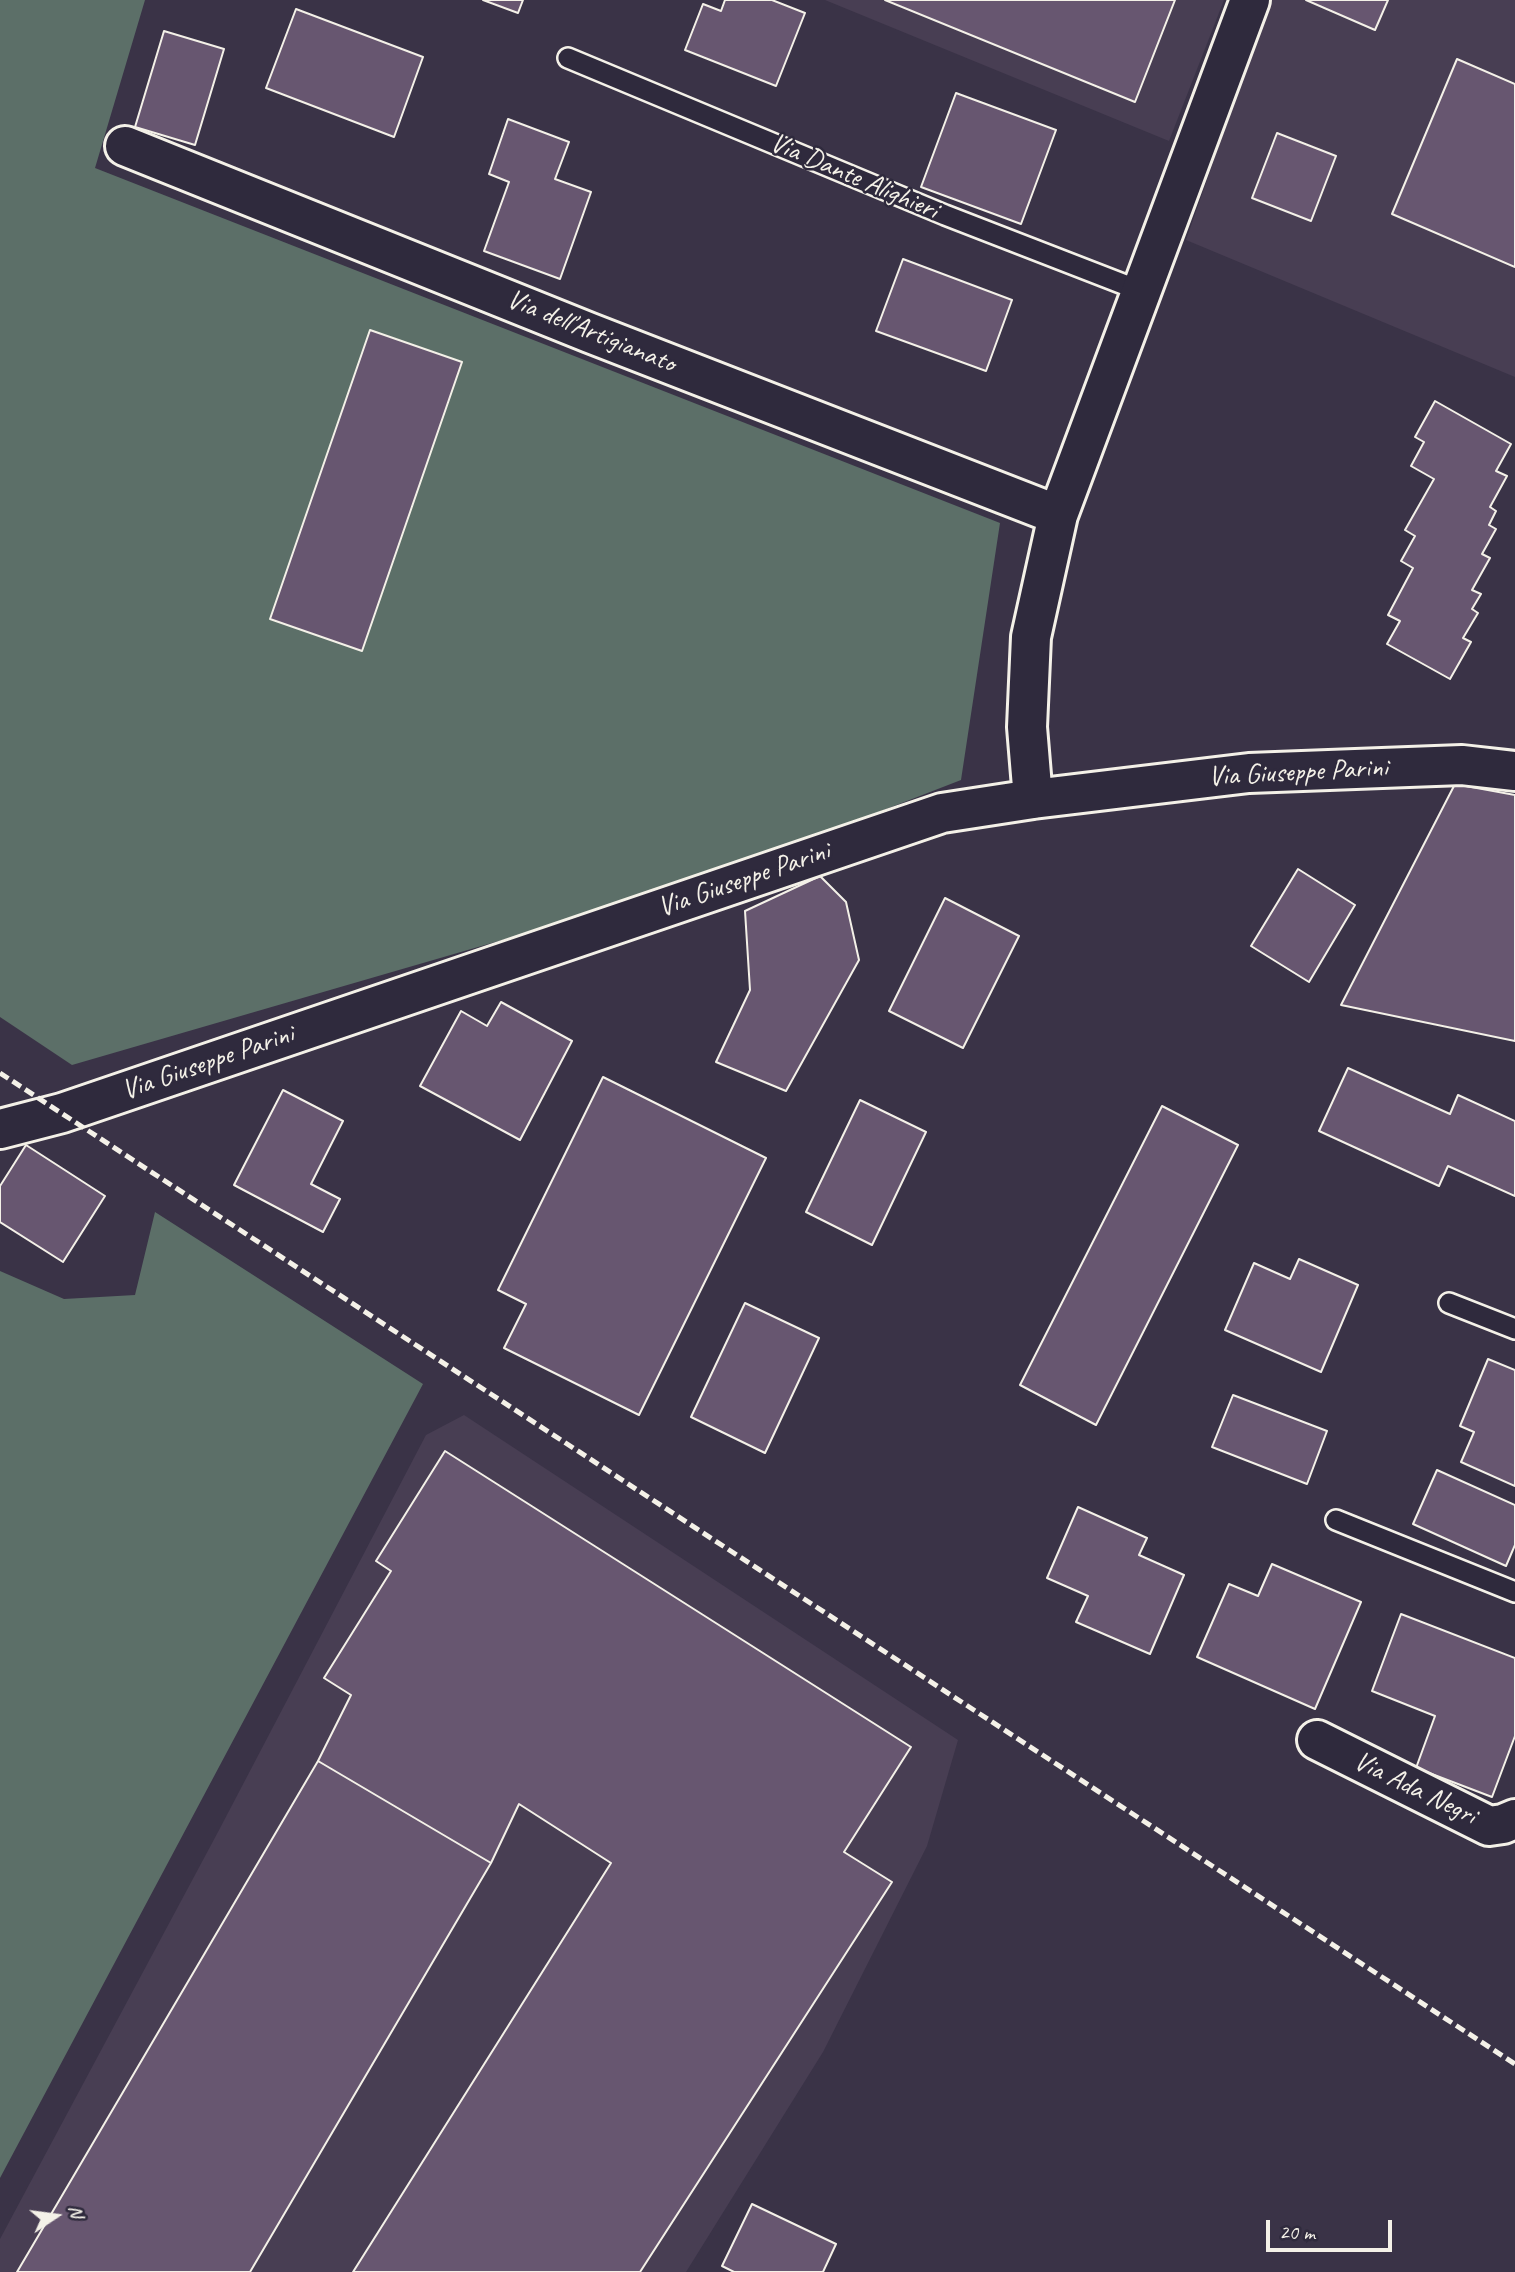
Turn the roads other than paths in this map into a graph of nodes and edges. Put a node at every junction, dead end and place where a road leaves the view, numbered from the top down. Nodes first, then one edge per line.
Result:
1 (1250, 0) edge
2 (568, 58) dead end
3 (125, 146) dead end
4 (1141, 291) junction
5 (1058, 515) junction
6 (1515, 771) edge
7 (1033, 799) junction
8 (0, 1129) edge
9 (1449, 1303) dead end
10 (1515, 1329) edge
11 (1336, 1520) dead end
12 (1515, 1592) edge
13 (1317, 1740) dead end
14 (1515, 1819) edge

1 - 4 street
2 - 4 lane, Via Dante Alighieri
3 - 5 street, Via dell'Artigianato
4 - 5 street
5 - 7 street
6 - 7 street, Via Giuseppe Parini
7 - 8 street, Via Giuseppe Parini
9 - 10 lane
11 - 12 lane
13 - 14 street, Via Ada Negri

